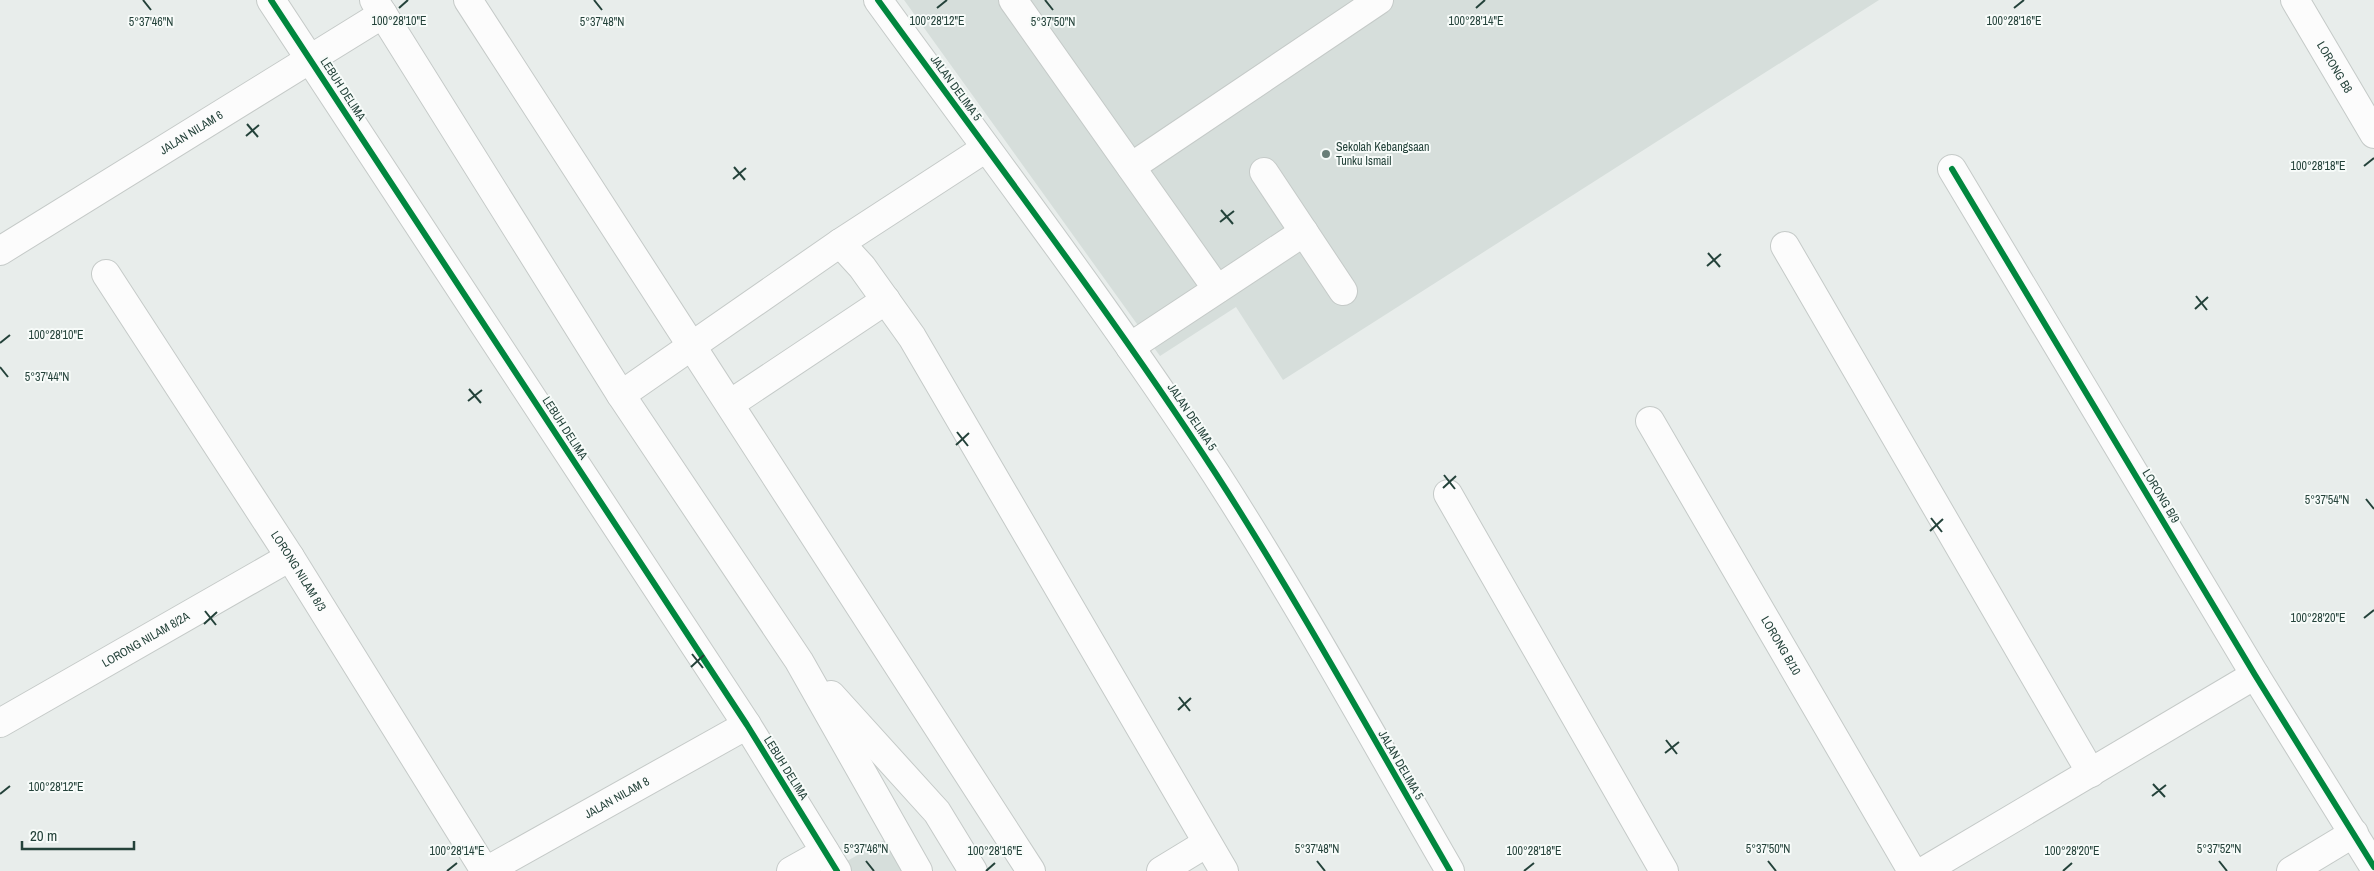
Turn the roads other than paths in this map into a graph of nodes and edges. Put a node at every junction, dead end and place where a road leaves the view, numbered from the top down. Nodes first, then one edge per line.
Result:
1 (271, 0) edge
2 (468, 0) edge
3 (878, 0) edge
4 (1013, 0) edge
5 (1379, 0) edge
6 (2295, 0) edge
7 (379, 7) edge
8 (309, 58) junction
9 (2374, 134) edge
10 (986, 148) junction
11 (1131, 167) junction
12 (1952, 169) dead end
13 (1264, 172) dead end
14 (1304, 232) junction
15 (840, 243) junction
16 (1784, 246) dead end
17 (0, 251) edge
18 (106, 274) dead end
19 (1217, 289) junction
20 (1343, 291) dead end
21 (886, 300) junction
22 (693, 345) junction
23 (1130, 346) junction
24 (621, 395) junction
25 (730, 404) junction
26 (1650, 421) dead end
27 (1448, 494) dead end
28 (290, 557) junction
29 (799, 661) junction
30 (2256, 675) junction
31 (0, 723) edge
32 (747, 726) junction
33 (2091, 773) junction
34 (2354, 833) junction
35 (1208, 844) junction
36 (831, 862) edge
37 (2374, 867) edge
38 (485, 871) edge
39 (791, 871) edge
40 (918, 871) edge
41 (973, 871) edge
42 (1030, 871) edge
43 (1161, 871) edge
44 (1224, 871) edge
45 (1450, 871) edge
46 (1664, 871) edge
47 (1912, 871) edge
48 (1924, 871) edge
49 (2291, 871) edge

1 - 8 street, LEBUH DELIMA
2 - 22 street
3 - 10 street, JALAN DELIMA 5
4 - 11 street
5 - 11 street
6 - 9 street, LORONG B8
7 - 8 street, JALAN NILAM 6
7 - 24 street
8 - 17 street, JALAN NILAM 6
8 - 32 street, LEBUH DELIMA
10 - 15 street
10 - 23 street, JALAN DELIMA 5
11 - 19 street
12 - 30 street, LORONG B/9
13 - 14 street
14 - 19 street
14 - 20 street
15 - 21 street
15 - 22 street
16 - 33 street
18 - 28 street, LORONG NILAM 8/3
19 - 23 street
21 - 25 street
21 - 35 street
22 - 24 street
22 - 25 street
23 - 45 street, JALAN DELIMA 5
24 - 29 street
25 - 42 street
26 - 47 street, LORONG B/10
27 - 46 street
28 - 31 street, LORONG NILAM 8/2A
28 - 38 street, LORONG NILAM 8/3
29 - 40 street
29 - 41 street
30 - 33 street
30 - 34 street, LORONG B/9
32 - 36 street, LEBUH DELIMA
32 - 38 street, JALAN NILAM 8
33 - 48 street
34 - 37 street, LORONG B/9
34 - 49 street
35 - 43 street
35 - 44 street
36 - 39 street

